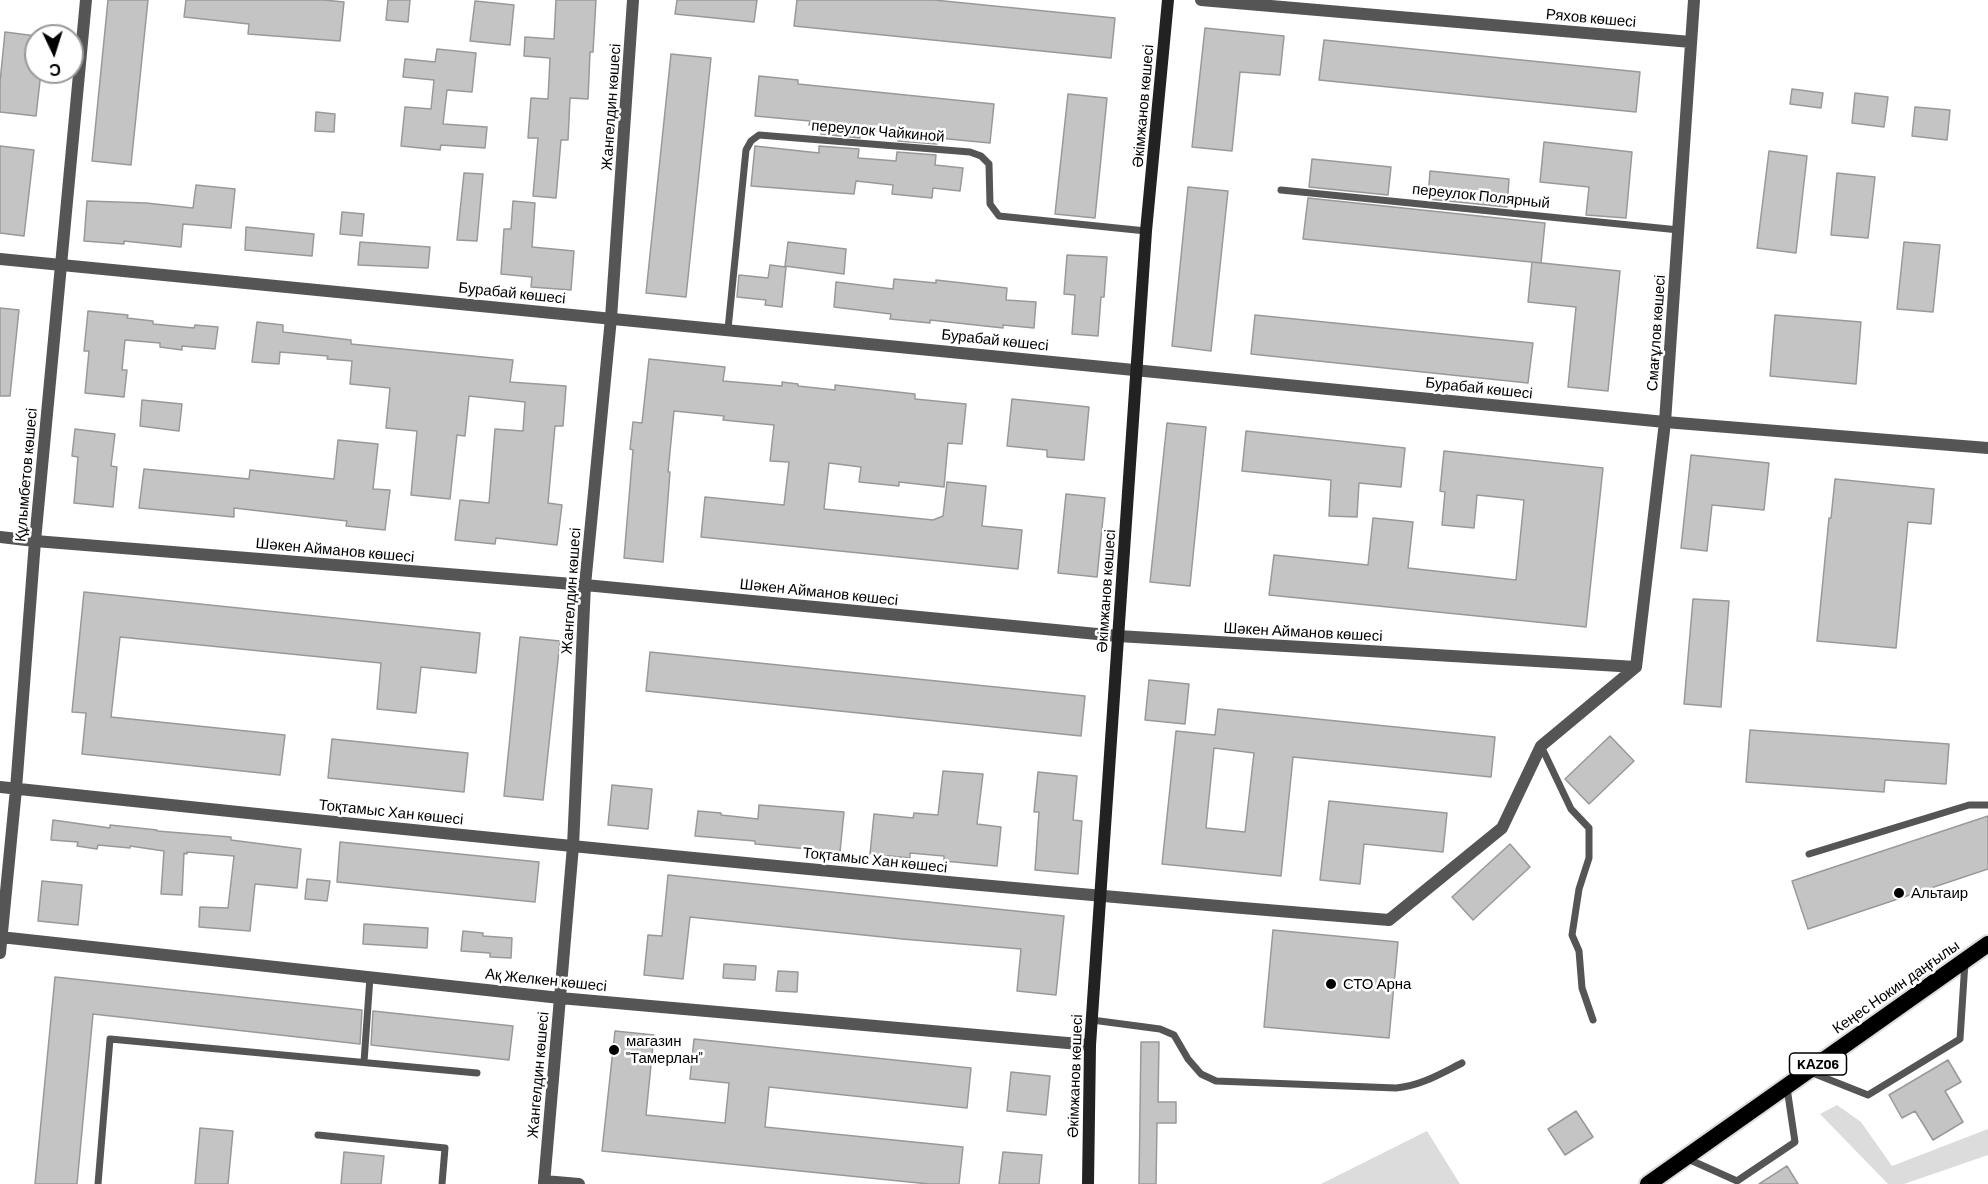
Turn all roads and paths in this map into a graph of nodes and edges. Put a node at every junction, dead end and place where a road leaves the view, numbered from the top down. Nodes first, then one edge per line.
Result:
1 (86, 0) edge
2 (633, 0) edge
3 (1168, 0) edge
4 (1201, 0) edge
5 (1694, 0) edge
6 (1691, 42) junction
7 (1281, 190) dead end
8 (1679, 230) junction
9 (1146, 231) junction
10 (0, 259) edge
11 (61, 264) junction
12 (611, 318) junction
13 (728, 329) junction
14 (1137, 369) junction
15 (1665, 422) junction
16 (1988, 448) edge
17 (0, 537) edge
18 (35, 541) junction
19 (585, 585) junction
20 (1118, 636) junction
21 (1636, 667) junction
22 (1540, 747) junction
23 (0, 787) edge
24 (16, 789) junction
25 (1988, 806) edge
26 (573, 846) junction
27 (1809, 854) dead end
28 (1100, 897) junction
29 (1, 937) edge
30 (1988, 944) edge
31 (0, 953) edge
32 (1965, 960) junction
33 (370, 977) junction
34 (560, 998) junction
35 (1092, 1020) junction
36 (1593, 1020) dead end
37 (1090, 1045) junction
38 (364, 1062) junction
39 (1462, 1063) dead end
40 (1808, 1071) junction
41 (477, 1073) dead end
42 (1787, 1086) junction
43 (318, 1135) dead end
44 (1686, 1158) junction
45 (544, 1183) edge
46 (98, 1184) edge
47 (442, 1184) edge
48 (579, 1184) edge
49 (1088, 1184) edge
50 (1648, 1184) edge

1 - 11 street, Құлымбетов көшесі
2 - 12 street, Жангелдин көшесі
3 - 9 main road, Әкімжанов көшесі
4 - 6 street, Ряхов көшесі
5 - 6 street, Смағұлов көшесі
6 - 8 street, Смағұлов көшесі
7 - 8 lane, переулок Полярный
8 - 15 street, Смағұлов көшесі
9 - 13 lane, переулок Чайкиной
9 - 14 main road, Әкімжанов көшесі
10 - 11 street, Бурабай көшесі
11 - 12 street, Бурабай көшесі
11 - 18 street, Құлымбетов көшесі
12 - 13 street, Бурабай көшесі
12 - 19 street, Жангелдин көшесі
13 - 14 street, Бурабай көшесі
14 - 15 street, Бурабай көшесі
14 - 20 main road, Әкімжанов көшесі
15 - 16 street, Бурабай көшесі
15 - 21 street, Смағұлов көшесі
17 - 18 street, Шәкен Айманов көшесі
18 - 19 street, Шәкен Айманов көшесі
18 - 24 street, Құлымбетов көшесі
19 - 20 street, Шәкен Айманов көшесі
19 - 26 street, Жангелдин көшесі
20 - 21 street, Шәкен Айманов көшесі
20 - 28 main road, Әкімжанов көшесі
21 - 22 street, Тоқтамыс Хан көшесі
22 - 28 street, Тоқтамыс Хан көшесі
22 - 36 lane
23 - 24 street, Тоқтамыс Хан көшесі
24 - 26 street, Тоқтамыс Хан көшесі
24 - 29 street, Құлымбетов көшесі
25 - 27 lane
26 - 28 street, Тоқтамыс Хан көшесі
26 - 34 street, Жангелдин көшесі
28 - 35 main road, Әкімжанов көшесі
29 - 31 street, Құлымбетов көшесі
29 - 33 street, Ақ Желкен көшесі
30 - 32 highway, Кеңес Нокин даңғылы / KАZ06
32 - 40 highway, Кеңес Нокин даңғылы / KАZ06
32 - 40 lane
33 - 34 street, Ақ Желкен көшесі
33 - 38 lane
34 - 37 street, Ақ Желкен көшесі
34 - 45 street, Жангелдин көшесі
35 - 37 main road, Әкімжанов көшесі
35 - 39 lane
37 - 49 main road, Әкімжанов көшесі
38 - 41 lane
38 - 46 lane
40 - 42 highway, Кеңес Нокин даңғылы / KАZ06
42 - 44 highway, Кеңес Нокин даңғылы / KАZ06
42 - 44 lane
43 - 47 lane
44 - 50 highway, Кеңес Нокин даңғылы / KАZ06
45 - 48 street

